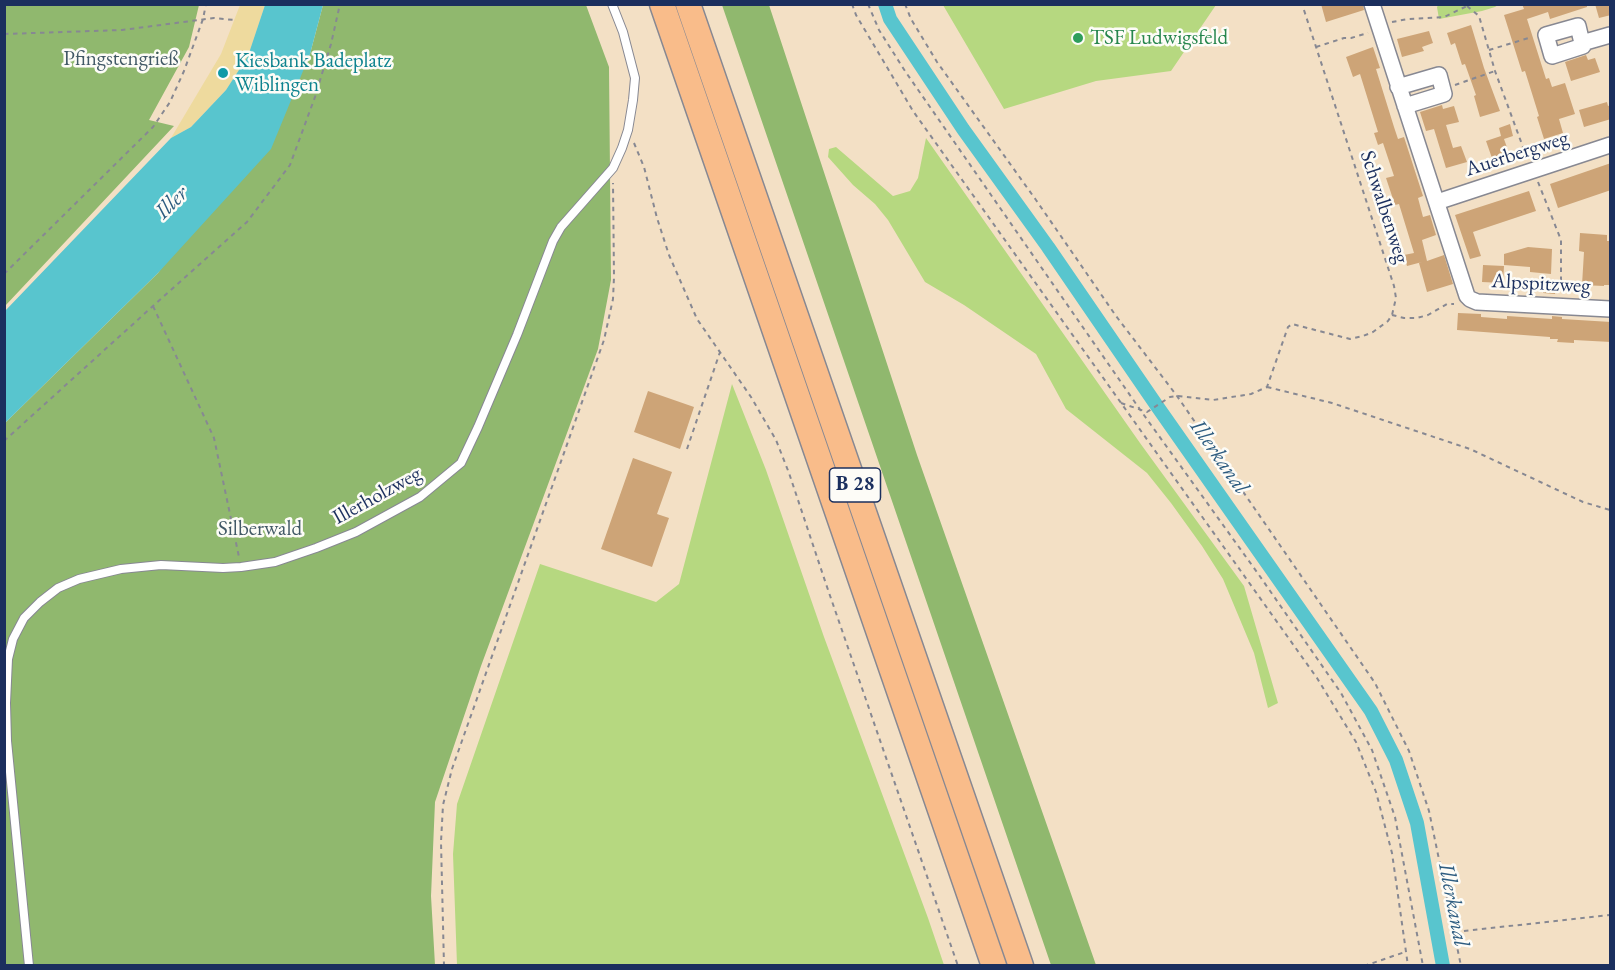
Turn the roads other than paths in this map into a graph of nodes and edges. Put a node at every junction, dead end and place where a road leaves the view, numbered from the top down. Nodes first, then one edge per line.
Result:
1 (612, 4) edge
2 (662, 4) edge
3 (688, 4) edge
4 (1372, 4) edge
5 (1611, 35) edge
6 (1582, 43) junction
7 (1398, 87) junction
8 (1404, 106) junction
9 (1611, 145) edge
10 (1437, 202) junction
11 (1611, 309) edge
12 (29, 966) edge
13 (994, 966) edge
14 (1021, 966) edge

1 - 12 lane, Illerholzweg
2 - 13 highway, B 28
3 - 14 highway, B 28
4 - 7 street
5 - 6 street
6 - 6 street
7 - 8 street
7 - 8 street
8 - 10 street
9 - 10 street, Auerbergweg
10 - 11 street, Alpspitzweg

